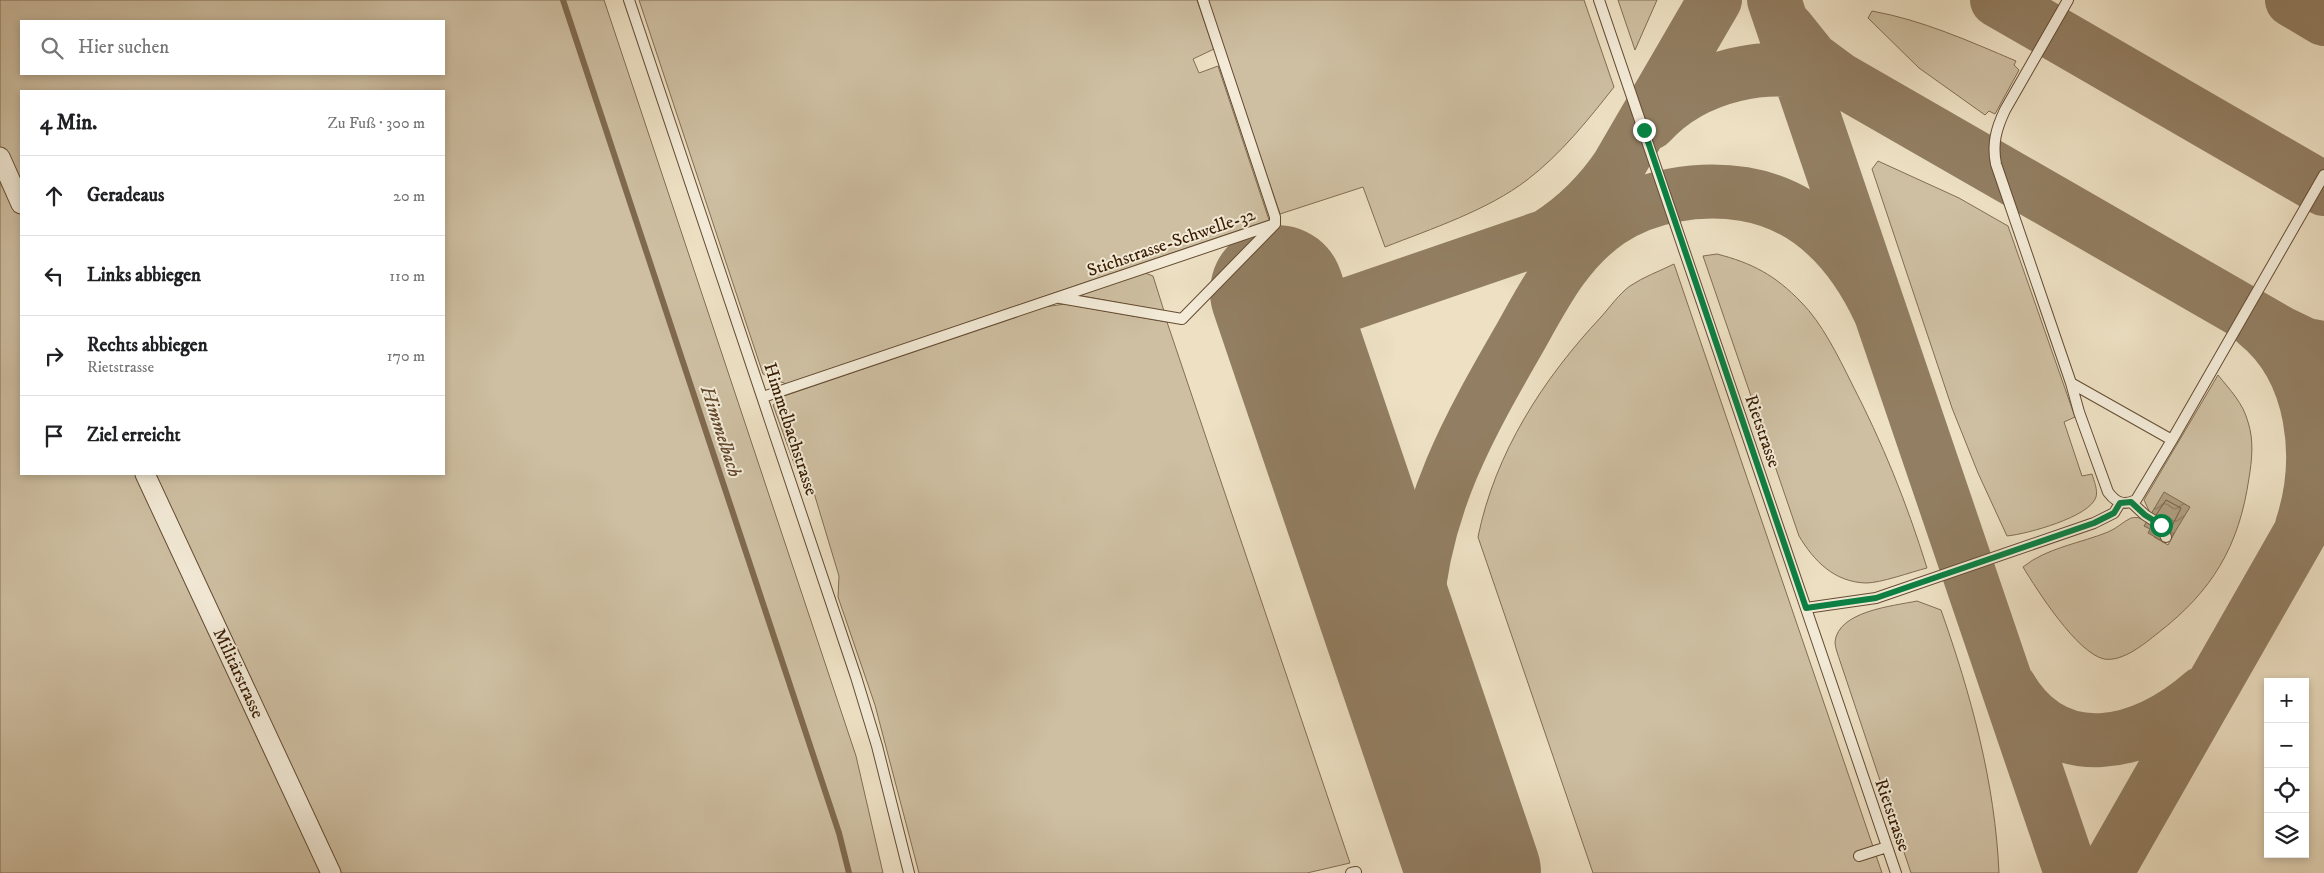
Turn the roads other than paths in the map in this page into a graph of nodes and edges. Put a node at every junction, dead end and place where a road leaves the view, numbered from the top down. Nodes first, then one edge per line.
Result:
1 (629, 0) edge
2 (1203, 0) edge
3 (1599, 0) edge
4 (2068, 0) edge
5 (0, 157) edge
6 (2324, 175) edge
7 (20, 202) edge
8 (1275, 224) junction
9 (1060, 298) junction
10 (2071, 383) junction
11 (763, 397) junction
12 (2172, 440) junction
13 (146, 475) edge
14 (2131, 502) junction
15 (2120, 503) junction
16 (2166, 537) dead end
17 (1806, 608) junction
18 (1887, 847) junction
19 (1859, 856) dead end
20 (331, 873) edge
21 (909, 873) edge
22 (1896, 873) edge

1 - 11 lane, Himmelbachstrasse
2 - 8 lane
3 - 17 lane, Rietstrasse
4 - 10 lane
5 - 7 street
6 - 12 lane
8 - 9 lane, Stichstrasse-Schwelle-32
8 - 9 lane, Stichstrasse-Schwelle-32
9 - 11 lane, Stichstrasse-Schwelle-32
10 - 12 lane
10 - 15 lane
11 - 21 lane, Himmelbachstrasse
12 - 14 lane
13 - 20 street, Militärstrasse
14 - 15 lane
14 - 16 lane
15 - 17 lane
17 - 18 lane, Rietstrasse
18 - 19 lane
18 - 22 lane, Rietstrasse

